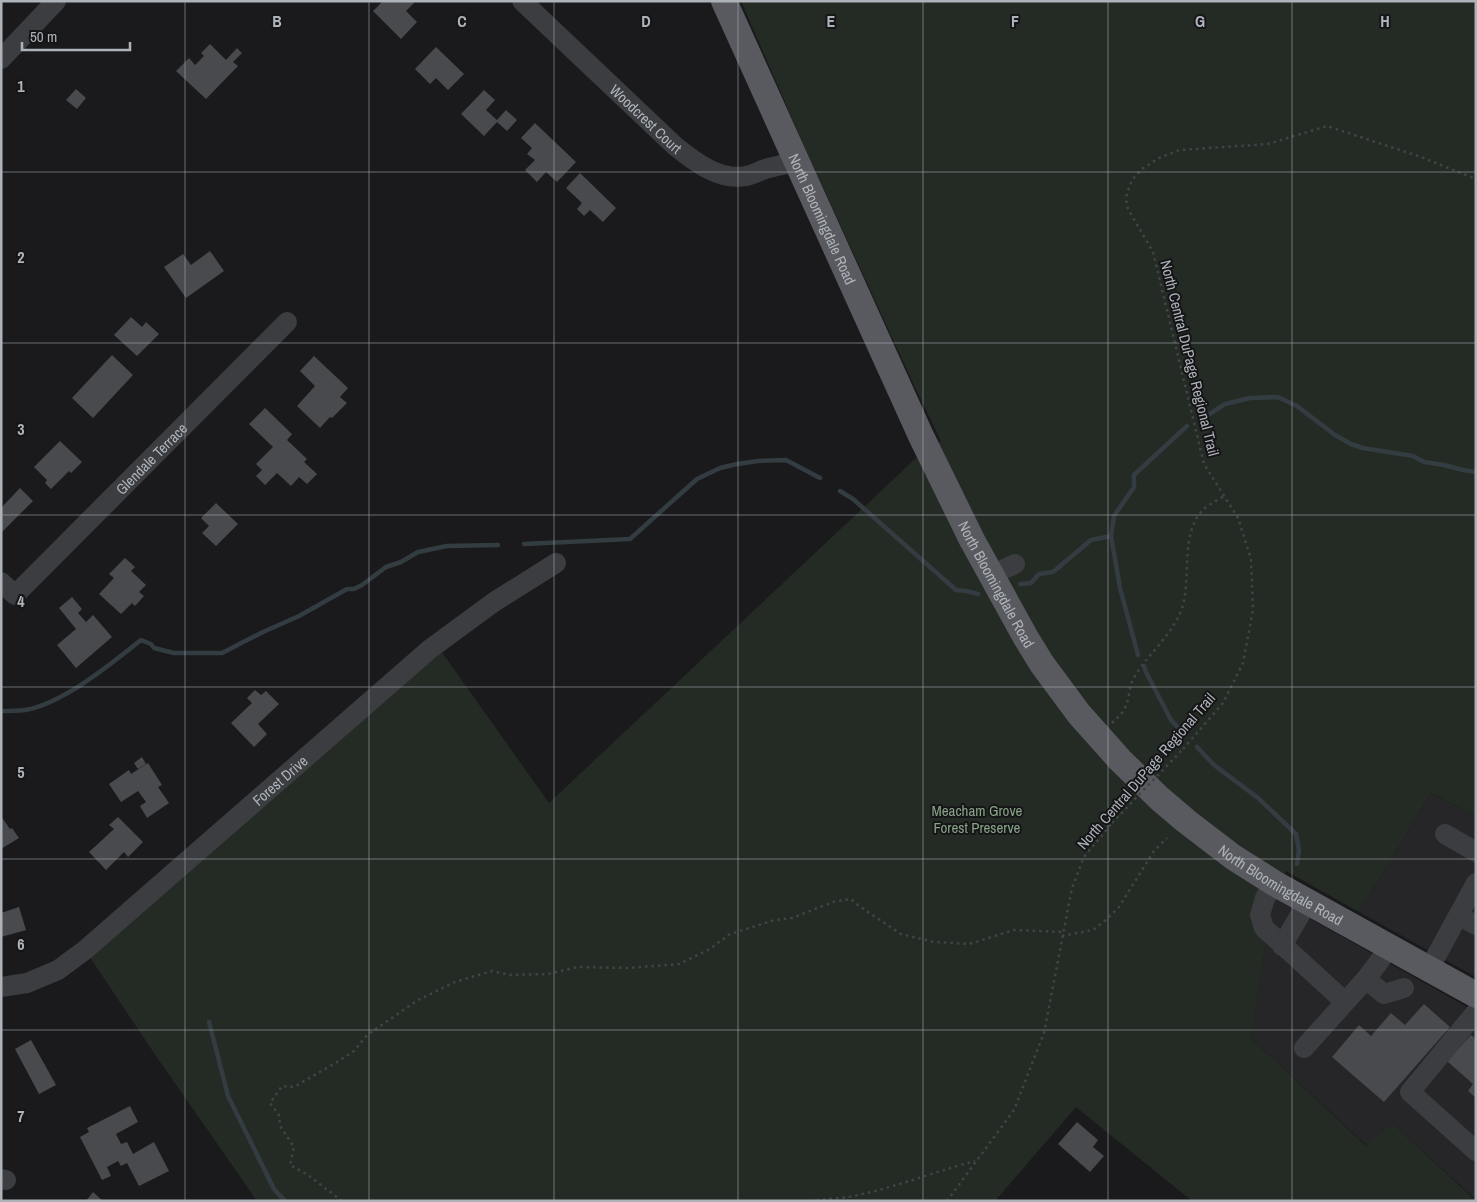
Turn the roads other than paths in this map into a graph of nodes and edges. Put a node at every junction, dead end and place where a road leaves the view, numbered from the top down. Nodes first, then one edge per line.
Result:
1 (56, 1) edge
2 (522, 1) edge
3 (724, 1) edge
4 (1, 59) edge
5 (796, 162) junction
6 (287, 322) dead end
7 (556, 563) dead end
8 (1015, 564) dead end
9 (991, 575) junction
10 (8, 588) edge
11 (1445, 834) dead end
12 (1476, 852) edge
13 (1274, 883) junction
14 (1476, 883) edge
15 (1308, 901) junction
16 (1467, 920) edge
17 (1282, 946) junction
18 (1390, 947) junction
19 (1429, 969) junction
20 (1366, 979) junction
21 (1, 987) edge
22 (1404, 988) dead end
23 (1476, 995) edge
24 (1346, 1002) junction
25 (1476, 1012) edge
26 (1304, 1048) dead end
27 (1476, 1151) edge

1 - 4 street
2 - 5 street, Woodcrest Court
3 - 5 main road, North Bloomingdale Road
5 - 9 main road, North Bloomingdale Road
6 - 10 street, Glendale Terrace
7 - 21 street, Forest Drive
8 - 9 street
9 - 13 main road, North Bloomingdale Road
11 - 12 street
13 - 15 main road, North Bloomingdale Road
13 - 17 street
14 - 16 street
15 - 17 street
15 - 18 main road, North Bloomingdale Road
16 - 19 street
17 - 24 street
18 - 19 main road, North Bloomingdale Road
18 - 20 street
19 - 23 main road, North Bloomingdale Road
20 - 22 street
20 - 24 street
24 - 26 street
25 - 27 street

